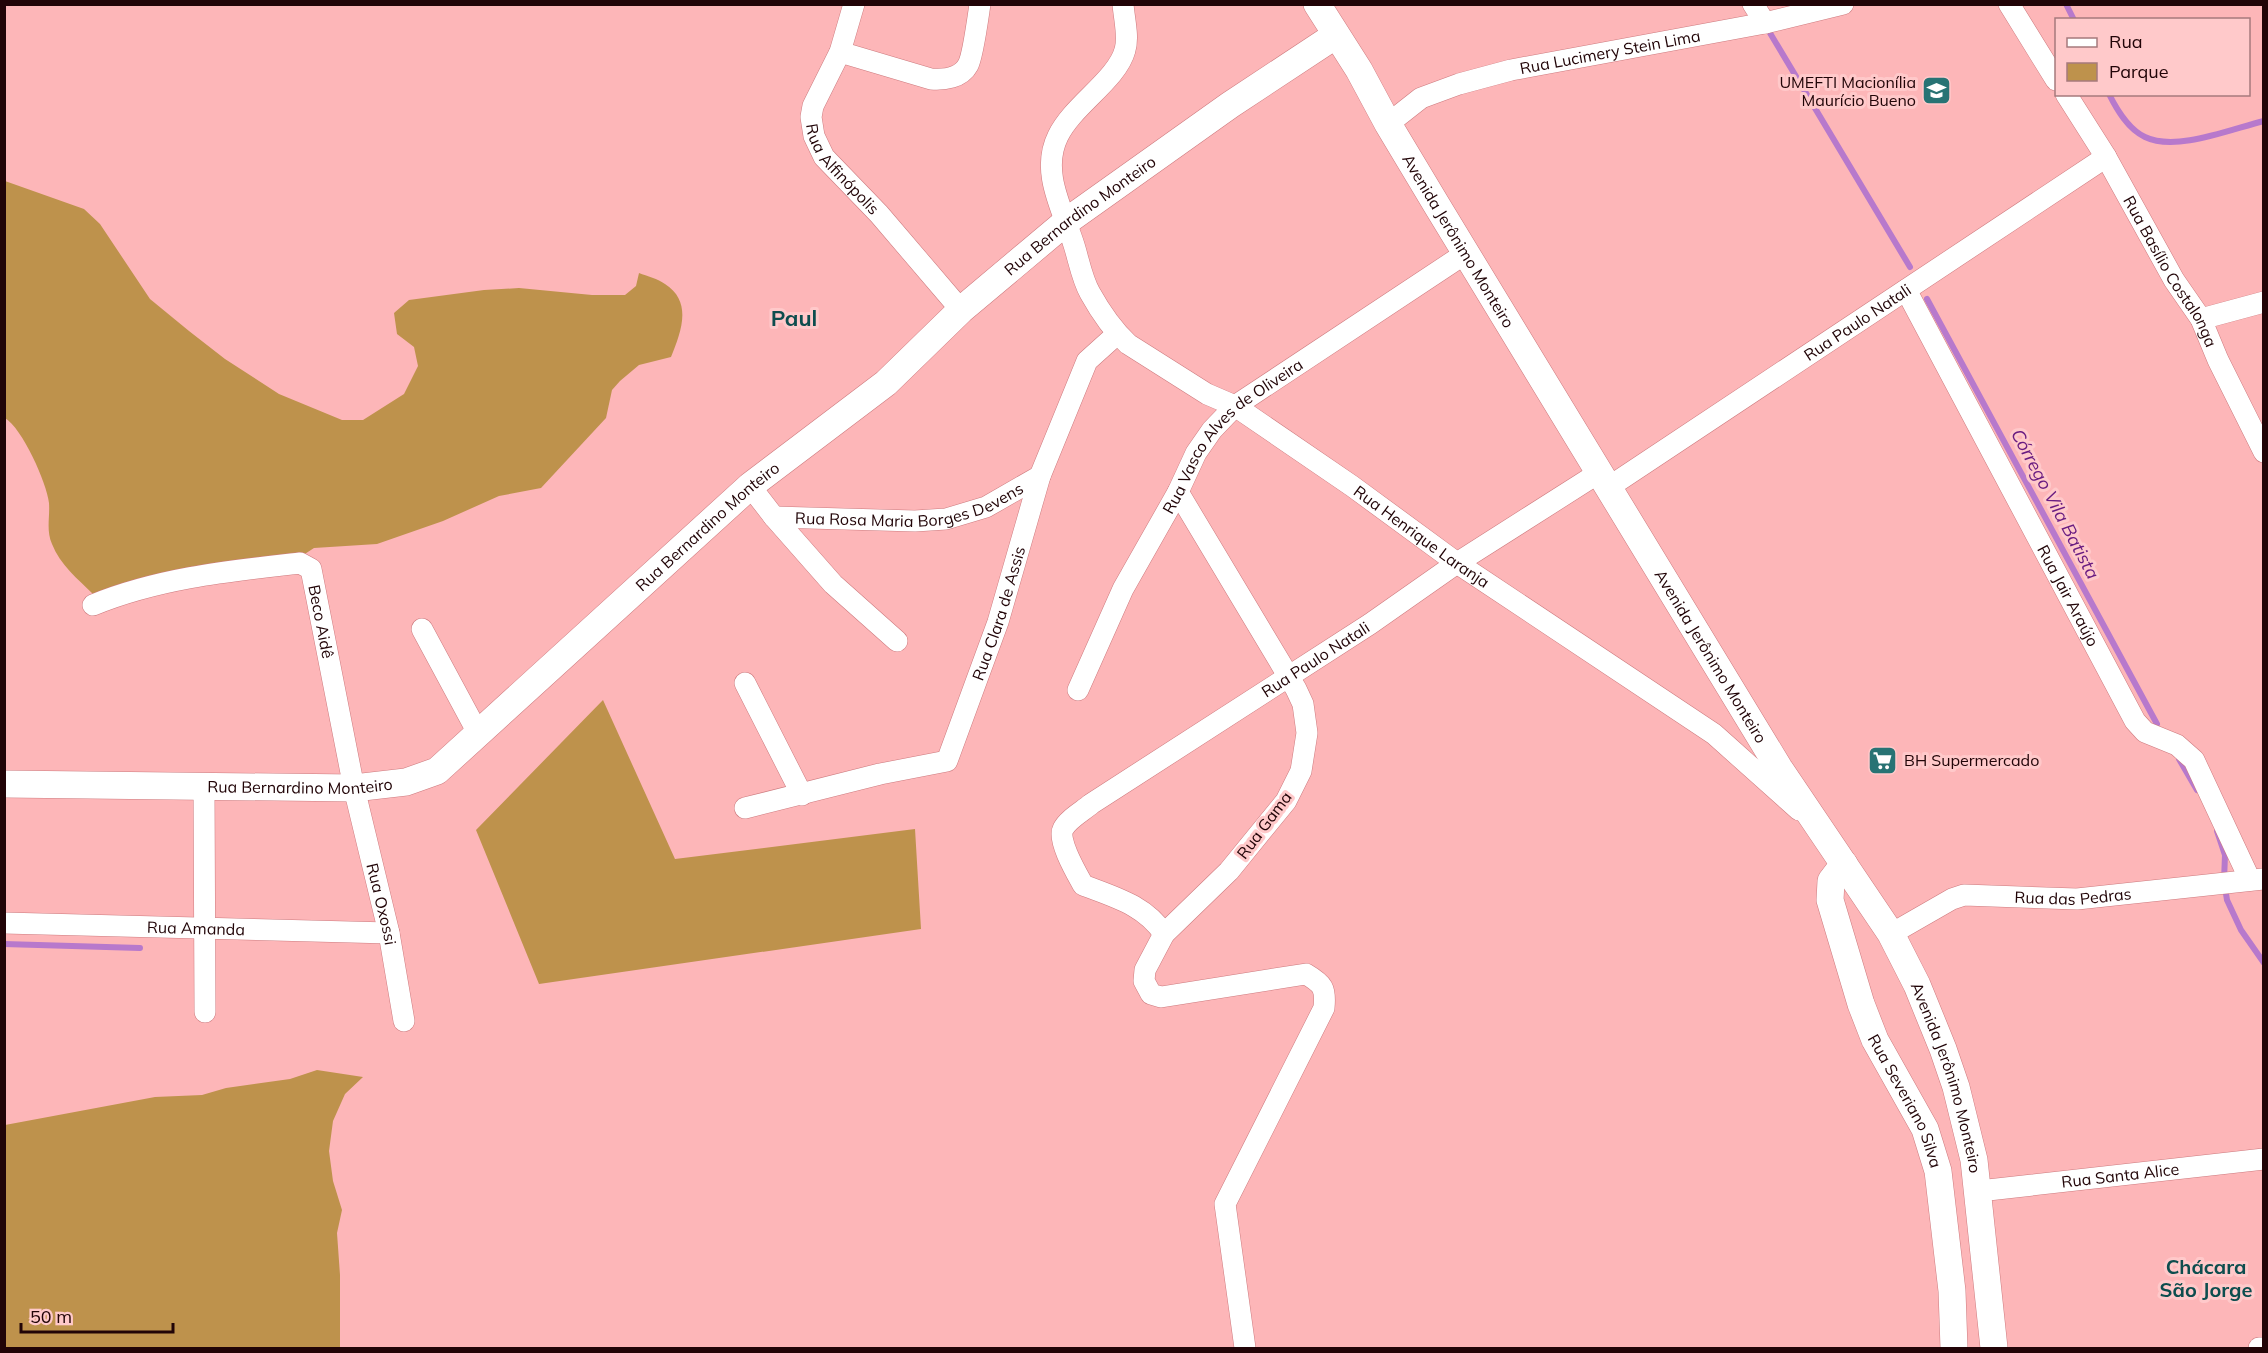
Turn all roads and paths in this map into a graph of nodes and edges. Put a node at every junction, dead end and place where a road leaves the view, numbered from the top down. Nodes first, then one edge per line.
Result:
1 (854, 4) edge
2 (980, 4) edge
3 (1123, 4) edge
4 (1317, 4) edge
5 (1753, 4) edge
6 (1843, 4) edge
7 (2009, 4) edge
8 (1765, 23) junction
9 (1336, 35) junction
10 (840, 52) junction
11 (2055, 78) edge
12 (2067, 96) edge
13 (1388, 124) junction
14 (2106, 157) junction
15 (896, 221) dead end
16 (1066, 221) junction
17 (1466, 253) junction
18 (1906, 290) junction
19 (2264, 302) edge
20 (966, 306) junction
21 (2200, 318) junction
22 (1117, 334) junction
23 (1235, 406) junction
24 (2264, 452) edge
25 (1040, 476) junction
26 (1604, 479) junction
27 (750, 486) junction
28 (1178, 492) junction
29 (774, 518) junction
30 (1457, 563) junction
31 (93, 605) dead end
32 (422, 629) dead end
33 (897, 641) dead end
34 (1288, 675) junction
35 (745, 683) dead end
36 (1078, 690) dead end
37 (478, 733) junction
38 (4, 784) edge
39 (204, 786) junction
40 (354, 788) junction
41 (802, 795) junction
42 (745, 808) dead end
43 (1818, 828) junction
44 (1844, 864) junction
45 (2240, 882) edge
46 (4, 923) edge
47 (206, 927) junction
48 (389, 933) junction
49 (1164, 934) junction
50 (1891, 934) junction
51 (205, 1012) dead end
52 (404, 1021) dead end
53 (2264, 1159) edge
54 (1978, 1191) junction
55 (1245, 1348) edge
56 (1954, 1348) edge
57 (1994, 1348) edge
58 (2259, 1348) edge
59 (2264, 1348) edge

1 - 10 street, Rua Alfinópolis
2 - 10 street
3 - 16 street, Rua Henrique Laranja
4 - 9 street, Avenida Jerônimo Monteiro
5 - 8 street
6 - 8 street, Rua Lucimery Stein Lima
7 - 11 street
8 - 13 street, Rua Lucimery Stein Lima
9 - 13 street, Avenida Jerônimo Monteiro
9 - 16 street, Rua Bernardino Monteiro
10 - 20 street, Rua Alfinópolis
12 - 14 street, Rua Basílio Costalonga
13 - 17 street, Avenida Jerônimo Monteiro
14 - 18 street, Rua Paulo Natali
14 - 21 street, Rua Basílio Costalonga
15 - 20 street, Rua Alfinópolis
16 - 20 street, Rua Bernardino Monteiro
16 - 22 street, Rua Henrique Laranja
17 - 23 street, Rua Vasco Alves de Oliveira
17 - 26 street, Avenida Jerônimo Monteiro
18 - 26 street, Rua Paulo Natali
18 - 45 street, Rua Jair Araújo
19 - 21 street
20 - 27 street, Rua Bernardino Monteiro
21 - 24 street, Rua Basílio Costalonga
22 - 23 street, Rua Henrique Laranja
22 - 25 street, Rua Clara de Assis
23 - 28 street, Rua Vasco Alves de Oliveira
23 - 30 street, Rua Henrique Laranja
25 - 29 street, Rua Rosa Maria Borges Devens
25 - 41 street, Rua Clara de Assis
26 - 30 street, Rua Paulo Natali
26 - 43 street, Avenida Jerônimo Monteiro
27 - 29 street
27 - 37 street, Rua Bernardino Monteiro
28 - 34 street, Rua Gama
28 - 36 street, Rua Vasco Alves de Oliveira
29 - 33 street
30 - 34 street, Rua Paulo Natali
30 - 43 street, Rua Henrique Laranja
31 - 40 street, Beco Aidê
32 - 37 street
34 - 49 street, Rua Gama
34 - 49 street, Rua Paulo Natali
35 - 41 street
37 - 40 street, Rua Bernardino Monteiro
38 - 39 street, Rua Bernardino Monteiro
39 - 40 street, Rua Bernardino Monteiro
39 - 47 street
40 - 48 street, Rua Oxossi
41 - 42 street, Rua Clara de Assis
43 - 44 street, Avenida Jerônimo Monteiro
44 - 50 street, Avenida Jerônimo Monteiro
44 - 56 street, Rua Severiano Silva
45 - 50 street, Rua das Pedras
46 - 47 street, Rua Amanda
47 - 48 street, Rua Amanda
47 - 51 street
48 - 52 street, Rua Oxossi
49 - 55 street, Rua Gama
50 - 54 street, Avenida Jerônimo Monteiro
53 - 54 street, Rua Santa Alice
54 - 57 street, Avenida Jerônimo Monteiro
58 - 59 street

